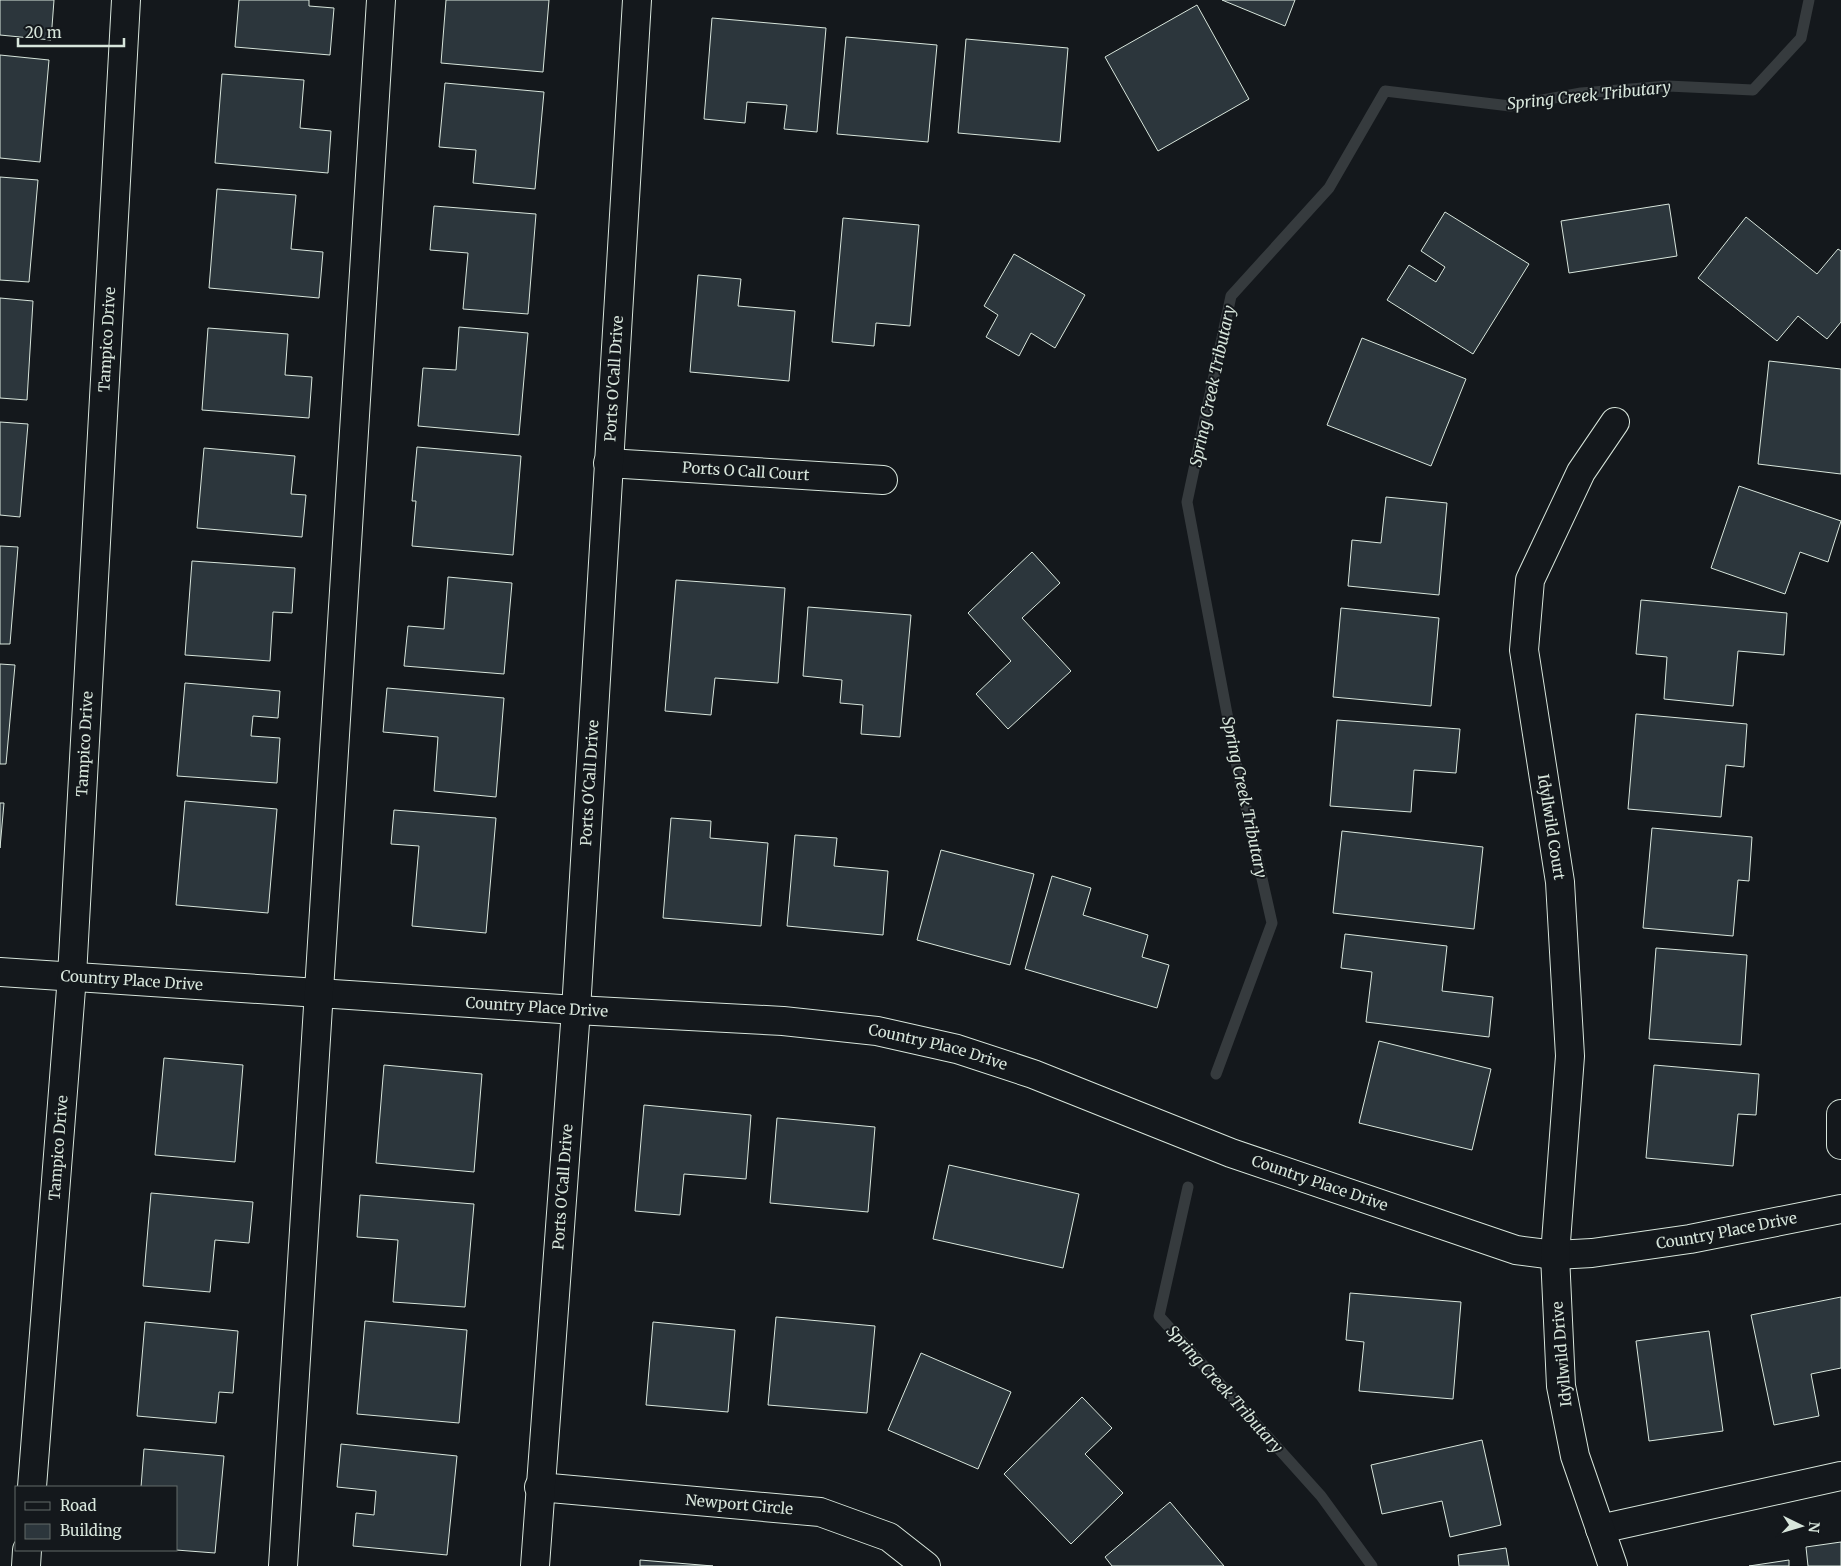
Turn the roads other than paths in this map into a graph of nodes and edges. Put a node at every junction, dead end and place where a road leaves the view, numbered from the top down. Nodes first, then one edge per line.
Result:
1 (126, 0) edge
2 (381, 0) edge
3 (637, 0) edge
4 (1615, 422) dead end
5 (608, 463) junction
6 (883, 480) dead end
7 (0, 972) edge
8 (72, 976) junction
9 (319, 993) junction
10 (576, 1010) junction
11 (1841, 1114) edge
12 (1841, 1145) edge
13 (1841, 1209) edge
14 (1555, 1255) junction
15 (1841, 1476) edge
16 (32, 1486) edge
17 (539, 1487) junction
18 (1600, 1529) junction
19 (27, 1551) edge
20 (26, 1566) edge
21 (283, 1566) edge
22 (535, 1566) edge
23 (926, 1566) edge
24 (1613, 1566) edge

1 - 8 street, Tampico Drive
2 - 9 street
3 - 5 street, Ports O'Call Drive
4 - 14 street, Idyllwild Court
5 - 6 street, Ports O Call Court
5 - 10 street, Ports O'Call Drive
7 - 8 street, Country Place Drive
8 - 9 street, Country Place Drive
8 - 16 street, Tampico Drive
9 - 10 street, Country Place Drive
9 - 21 street
10 - 14 street, Country Place Drive
10 - 17 street, Ports O'Call Drive
11 - 12 street
13 - 14 street, Country Place Drive
14 - 18 street, Idyllwild Drive
15 - 18 street
17 - 22 street, Ports O'Call Drive
17 - 23 street, Newport Circle
18 - 24 street, Idyllwild Drive
19 - 20 street

